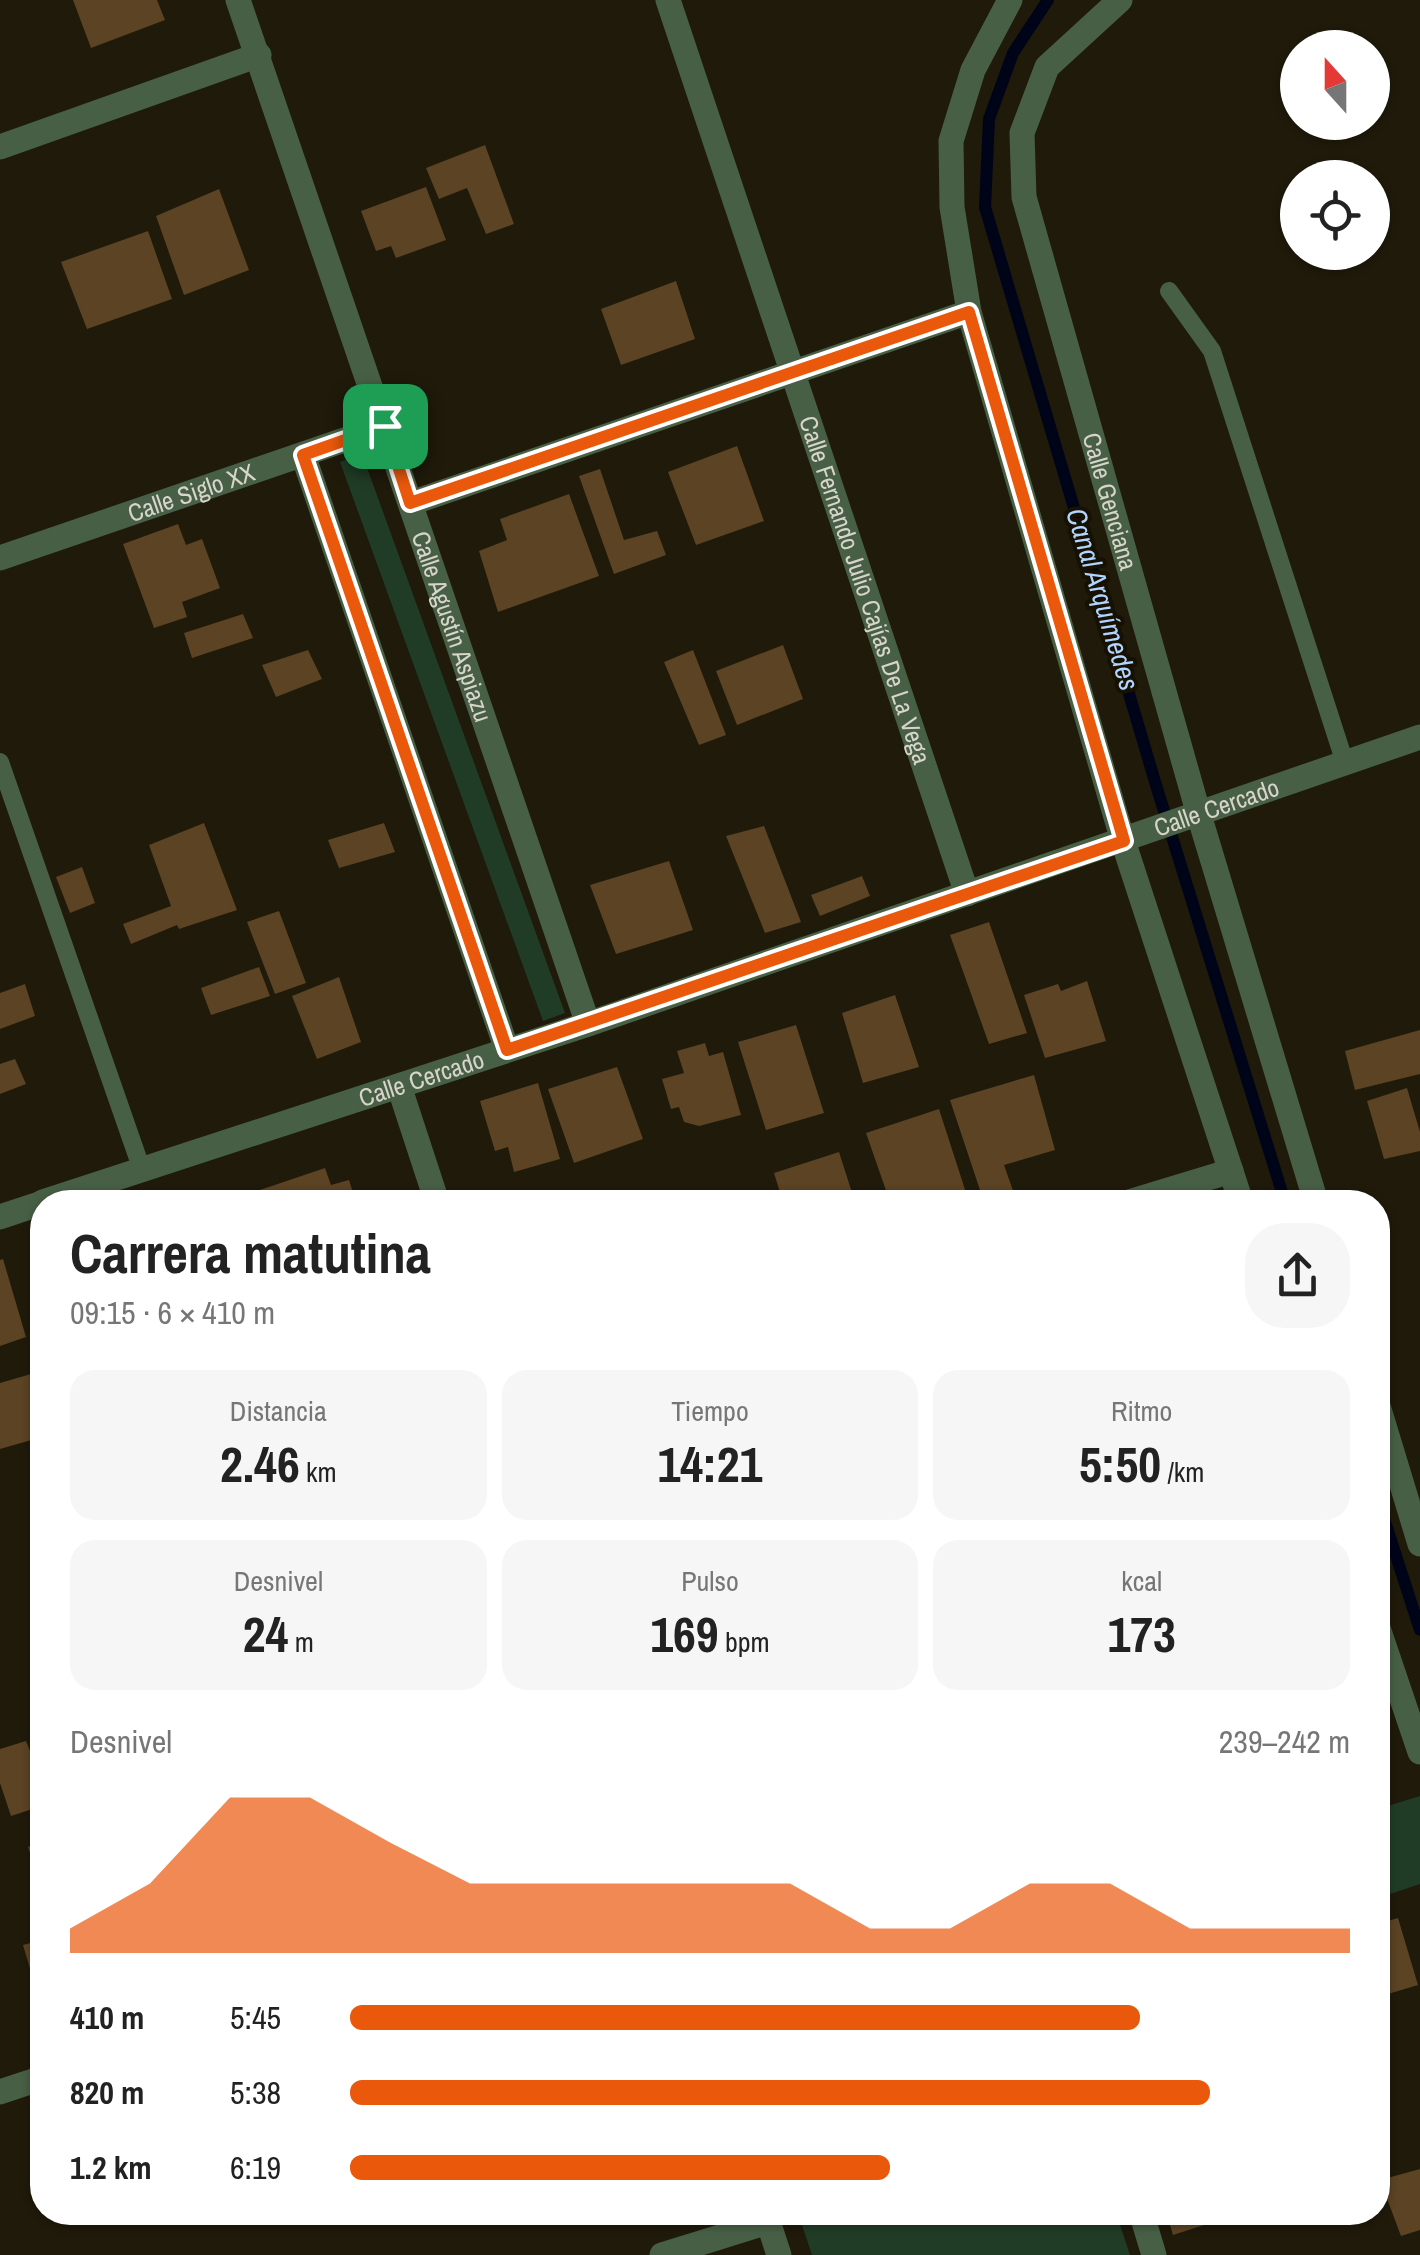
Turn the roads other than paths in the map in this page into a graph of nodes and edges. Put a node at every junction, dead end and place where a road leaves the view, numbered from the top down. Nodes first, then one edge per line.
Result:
1 (238, 0) edge
2 (668, 0) edge
3 (1010, 0) edge
4 (1120, 0) edge
5 (259, 55) junction
6 (0, 147) edge
7 (1169, 292) dead end
8 (969, 312) junction
9 (794, 371) junction
10 (385, 426) junction
11 (303, 455) junction
12 (410, 503) junction
13 (0, 558) edge
14 (1420, 737) edge
15 (0, 762) edge
16 (1346, 763) junction
17 (1191, 818) junction
18 (1134, 837) junction
19 (967, 894) junction
20 (588, 1024) junction
21 (507, 1050) junction
22 (399, 1086) junction
23 (142, 1170) junction
24 (1231, 1171) junction
25 (83, 1190) edge
26 (433, 1190) edge
27 (1168, 1190) edge
28 (1237, 1190) edge
29 (1312, 1190) edge
30 (30, 1207) edge
31 (0, 1217) edge
32 (1390, 1445) edge
33 (1420, 1544) edge
34 (1390, 1663) edge
35 (1420, 1752) edge
36 (30, 2082) edge
37 (0, 2092) edge
38 (745, 2225) edge
39 (770, 2225) edge
40 (1145, 2225) edge
41 (662, 2255) edge
42 (779, 2255) edge
43 (1154, 2255) edge

1 - 5 street, Calle Agustín Aspiazu
2 - 9 street, Calle Fernando Julio Cajías De La Vega
3 - 8 street
4 - 17 street, Calle Genciana
5 - 6 street
5 - 10 street, Calle Agustín Aspiazu
7 - 16 lane
8 - 9 street
8 - 18 street
9 - 12 street
9 - 19 street, Calle Fernando Julio Cajías De La Vega
10 - 11 street, Calle Siglo XX
10 - 12 street, Calle Agustín Aspiazu
11 - 13 street, Calle Siglo XX
11 - 21 street
12 - 20 street, Calle Agustín Aspiazu
14 - 16 street, Calle Cercado
15 - 23 lane
16 - 17 street, Calle Cercado
17 - 18 street, Calle Cercado
17 - 29 street, Calle Genciana
18 - 19 street, Calle Cercado
18 - 24 street
19 - 20 street, Calle Cercado
20 - 21 street, Calle Cercado
21 - 22 street, Calle Cercado
22 - 23 street, Calle Cercado
22 - 26 street
23 - 25 street, Calle Cercado
24 - 27 street
24 - 28 street
30 - 31 street, Calle Cercado
32 - 33 street
34 - 35 street
36 - 37 street
38 - 41 street
39 - 42 street
40 - 43 street

